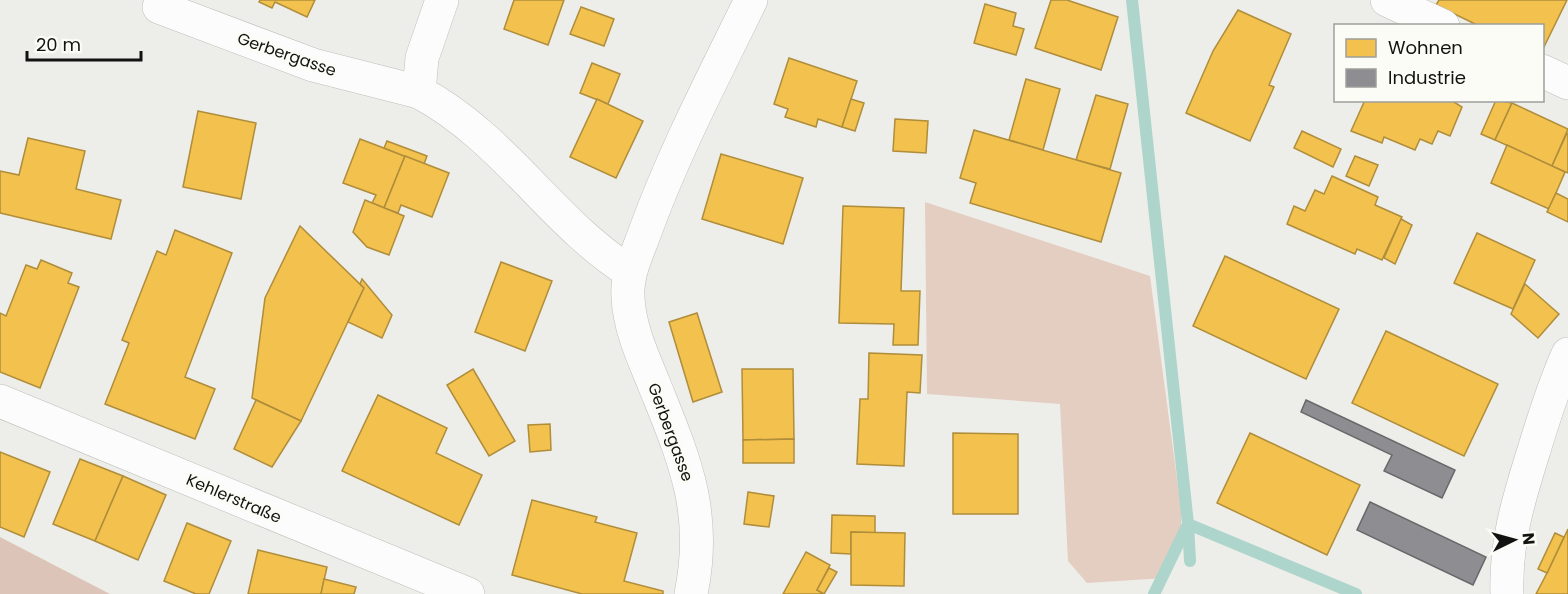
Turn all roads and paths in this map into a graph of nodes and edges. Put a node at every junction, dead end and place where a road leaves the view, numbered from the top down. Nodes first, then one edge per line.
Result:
1 (442, 0) edge
2 (751, 0) edge
3 (1387, 0) edge
4 (159, 7) dead end
5 (1439, 24) edge
6 (1544, 72) edge
7 (1568, 83) edge
8 (419, 92) junction
9 (630, 272) junction
10 (1561, 368) edge
11 (0, 401) edge
12 (468, 594) edge
13 (691, 594) edge
14 (1507, 594) edge

1 - 8 street
2 - 9 street, Gerbergasse
3 - 5 street
4 - 8 street, Gerbergasse
6 - 7 street
8 - 9 street, Gerbergasse
9 - 13 street, Gerbergasse
10 - 14 street
11 - 12 street, Kehlerstraße

